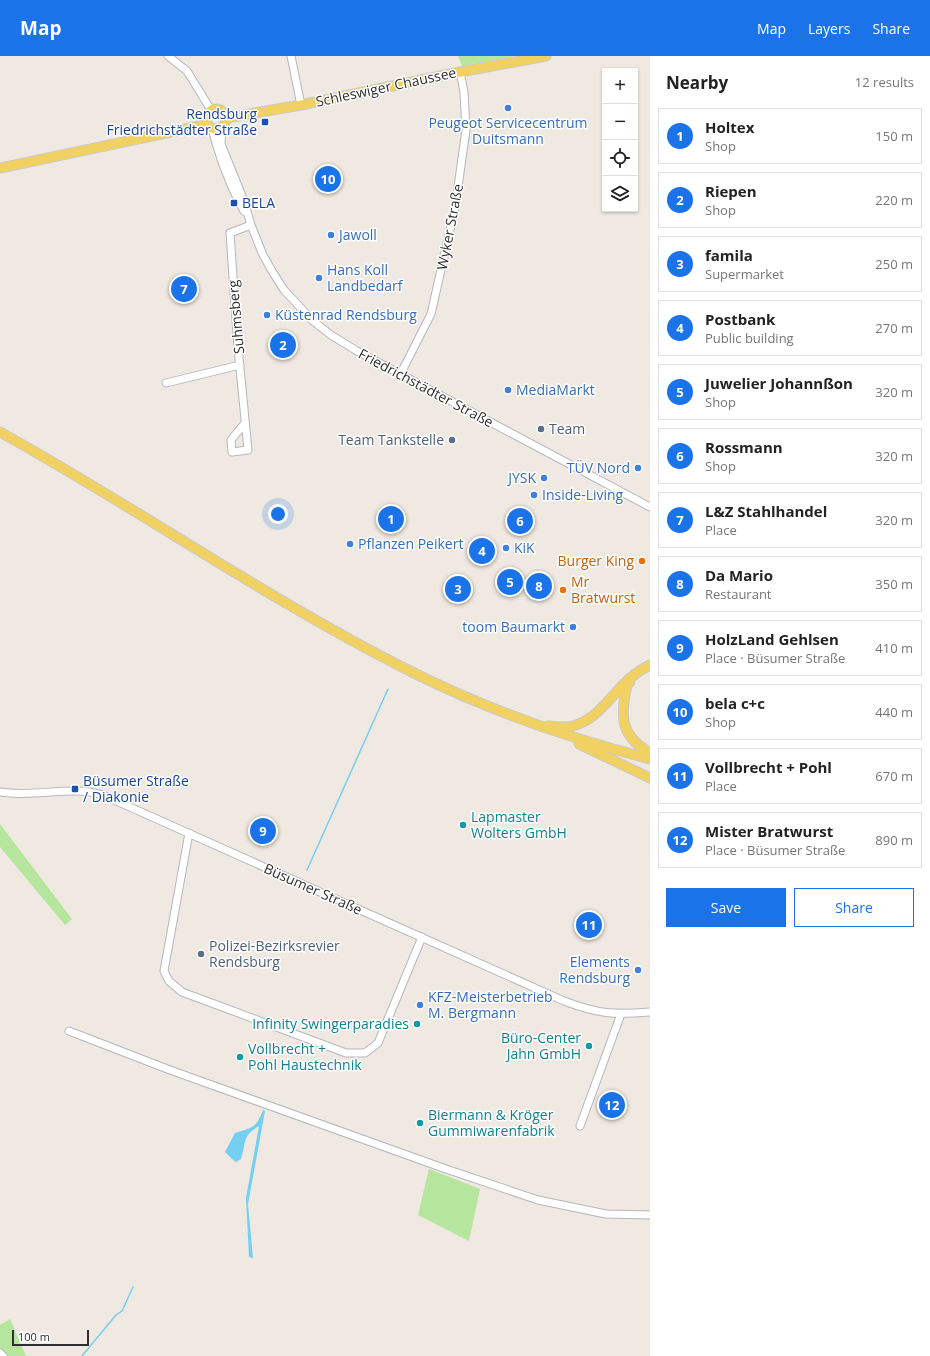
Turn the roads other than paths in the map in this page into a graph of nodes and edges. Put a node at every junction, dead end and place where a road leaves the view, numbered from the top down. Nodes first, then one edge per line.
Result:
1 (168, 56) edge
2 (291, 56) edge
3 (546, 56) edge
4 (460, 72) junction
5 (301, 105) junction
6 (211, 110) junction
7 (226, 118) junction
8 (209, 126) junction
9 (222, 127) junction
10 (0, 168) edge
11 (250, 222) junction
12 (240, 365) junction
13 (400, 374) junction
14 (166, 383) dead end
15 (245, 423) dead end
16 (0, 432) edge
17 (650, 507) edge
18 (650, 665) edge
19 (650, 670) edge
20 (535, 725) junction
21 (547, 730) junction
22 (650, 753) edge
23 (650, 759) edge
24 (650, 778) edge
25 (0, 792) edge
26 (189, 833) junction
27 (422, 937) junction
28 (650, 1012) edge
29 (621, 1014) junction
30 (68, 1031) dead end
31 (580, 1126) dead end
32 (650, 1215) edge
33 (0, 1353) edge
34 (3, 1356) edge

1 - 6 street
2 - 5 street
3 - 4 main road, Schleswiger Chaussee
4 - 5 main road, Schleswiger Chaussee
4 - 13 street, Wyker Straße
5 - 7 main road, Schleswiger Chaussee
6 - 7 main road
6 - 8 main road
7 - 9 main road
8 - 9 main road
8 - 10 main road
8 - 11 street, Friedrichstädter Straße
9 - 11 street, Friedrichstädter Straße
11 - 12 street, Suhmsberg
11 - 13 street, Friedrichstädter Straße
12 - 14 street
12 - 15 street, Suhmsberg
13 - 17 street, Friedrichstädter Straße
16 - 20 main road
18 - 20 main road
19 - 22 main road
20 - 21 main road
21 - 23 main road
21 - 24 main road
25 - 26 street, Büsumer Straße
26 - 27 street, Büsumer Straße
26 - 27 street
27 - 29 street, Büsumer Straße
28 - 29 street, Büsumer Straße
29 - 31 street
30 - 32 street
33 - 34 street

